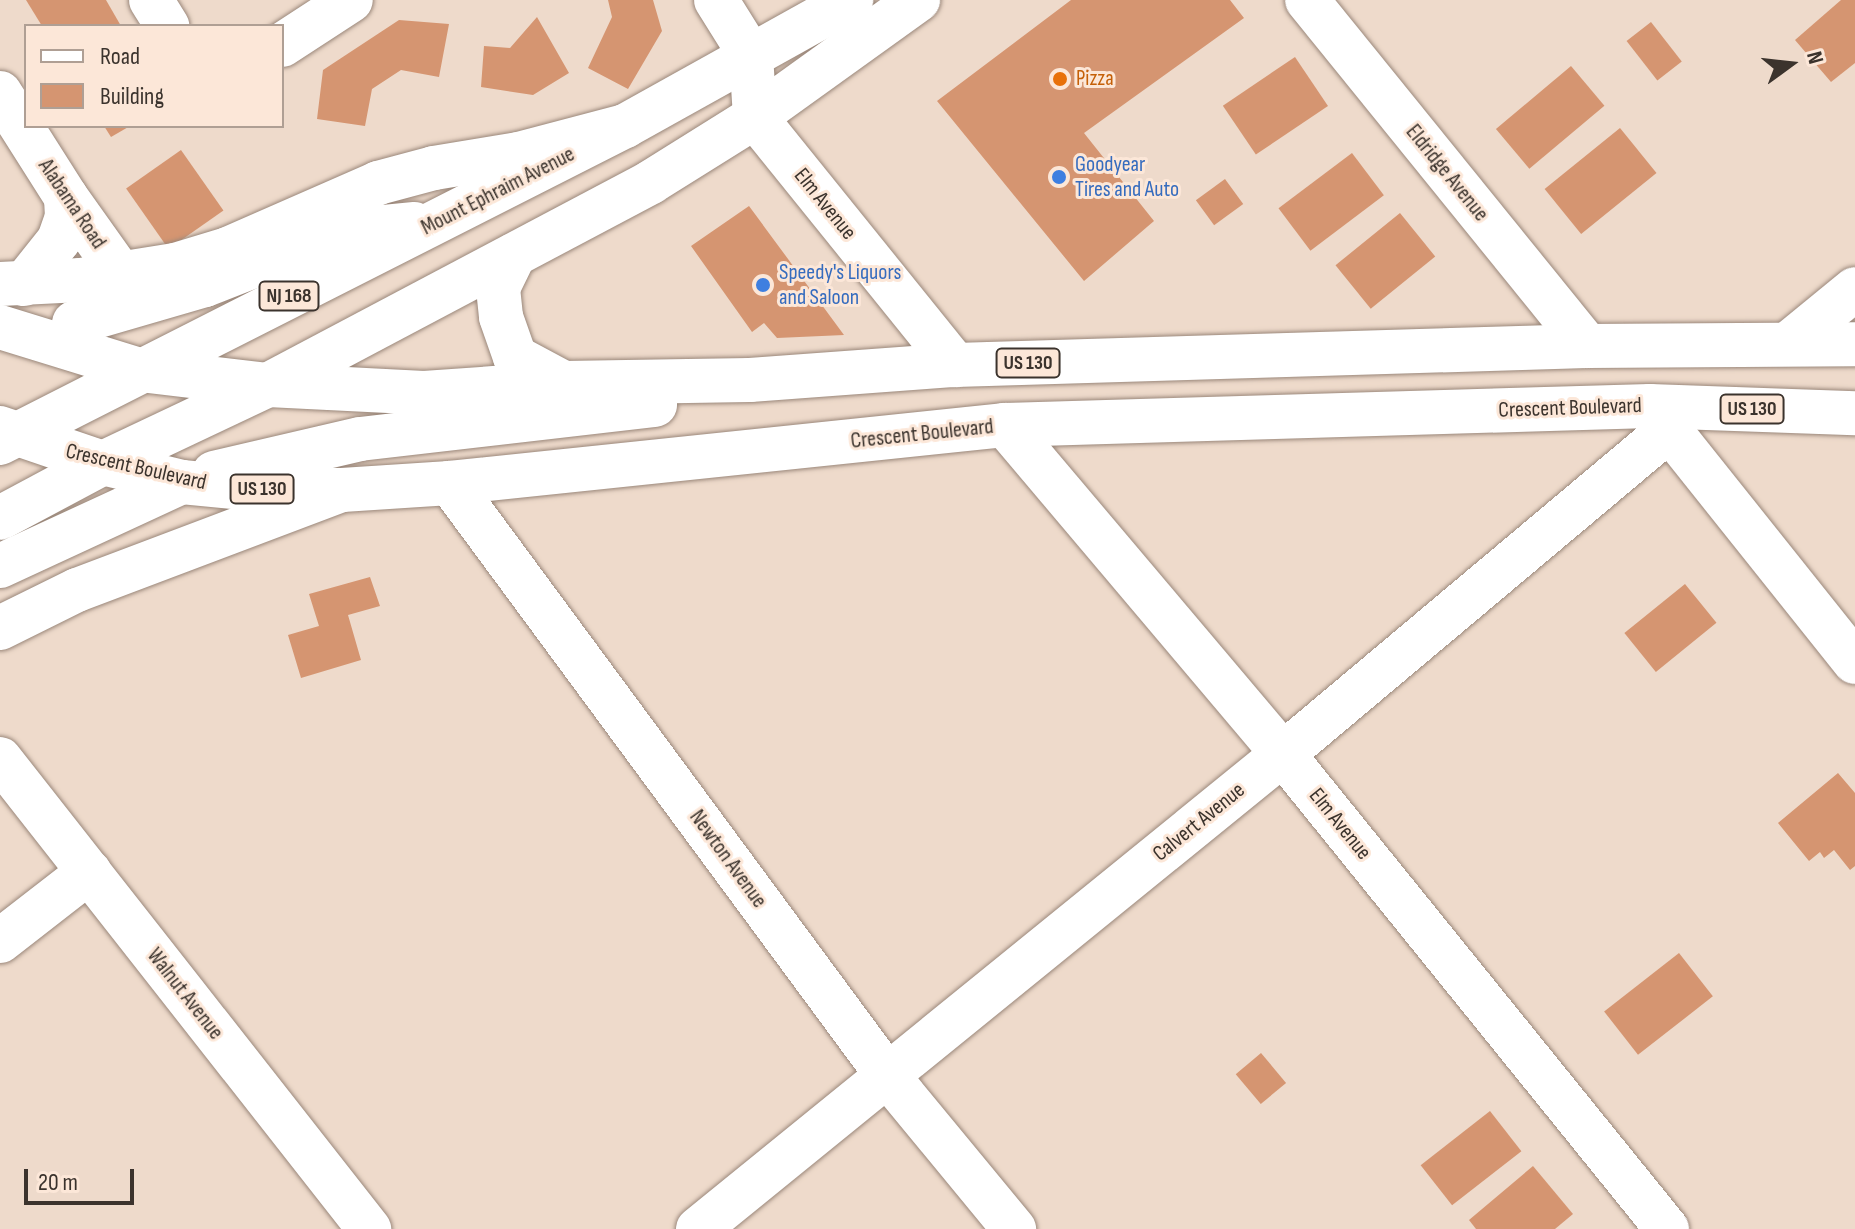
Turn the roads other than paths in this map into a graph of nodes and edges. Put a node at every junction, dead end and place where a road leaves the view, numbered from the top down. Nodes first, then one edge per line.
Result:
1 (151, 0) edge
2 (351, 0) edge
3 (716, 0) edge
4 (851, 0) edge
5 (918, 0) edge
6 (1307, 0) edge
7 (166, 24) edge
8 (284, 44) edge
9 (751, 56) junction
10 (0, 93) edge
11 (755, 117) junction
12 (625, 126) junction
13 (651, 182) junction
14 (66, 197) junction
15 (439, 222) junction
16 (514, 255) junction
17 (120, 273) junction
18 (12, 284) edge
19 (205, 285) junction
20 (1855, 289) edge
21 (74, 323) junction
22 (5, 331) edge
23 (1789, 343) junction
24 (1855, 344) edge
25 (1587, 346) junction
26 (955, 365) junction
27 (140, 370) junction
28 (750, 380) junction
29 (564, 383) junction
30 (268, 385) junction
31 (1855, 413) edge
32 (1660, 418) junction
33 (1005, 425) junction
34 (5, 435) edge
35 (103, 463) junction
36 (182, 482) junction
37 (450, 483) junction
38 (342, 490) junction
39 (0, 518) edge
40 (0, 566) edge
41 (0, 628) edge
42 (1855, 662) edge
43 (1283, 754) junction
44 (0, 759) edge
45 (89, 872) junction
46 (0, 941) edge
47 (887, 1075) junction
48 (369, 1229) edge
49 (698, 1229) edge
50 (1014, 1229) edge
51 (1667, 1229) edge

1 - 7 main road
2 - 8 main road
3 - 9 main road
4 - 9 main road, Mount Ephraim Avenue / NJ 168
5 - 11 main road
6 - 25 main road, Eldridge Avenue
9 - 11 main road
9 - 12 main road, Mount Ephraim Avenue / NJ 168
10 - 14 main road, Alabama Road
11 - 13 main road
11 - 26 main road, Elm Avenue
12 - 15 main road, Mount Ephraim Avenue / NJ 168
12 - 17 main road
13 - 15 main road
13 - 16 main road
14 - 17 main road, Alabama Road
14 - 18 main road
15 - 19 main road
15 - 27 main road, Mount Ephraim Avenue / NJ 168
16 - 29 main road
16 - 30 main road
17 - 18 main road
17 - 19 main road
17 - 21 main road
19 - 21 main road
20 - 23 main road
21 - 22 main road
22 - 27 main road, US 130
23 - 24 main road, US 130
23 - 25 main road, US 130
25 - 26 main road, US 130
26 - 28 main road, US 130
27 - 30 main road, US 130
27 - 34 main road, NJ 168
28 - 29 main road, US 130
28 - 36 main road
29 - 30 main road, US 130
30 - 35 main road
31 - 32 main road, Crescent Boulevard / US 130
32 - 33 main road, Crescent Boulevard / US 130
32 - 42 main road
32 - 43 main road, Calvert Avenue
33 - 37 main road, Crescent Boulevard / US 130
33 - 43 main road, Elm Avenue
34 - 35 main road, Crescent Boulevard / US 130
35 - 36 main road, Crescent Boulevard / US 130
35 - 39 main road
36 - 38 main road, Crescent Boulevard / US 130
36 - 40 main road
37 - 38 main road, Crescent Boulevard / US 130
37 - 47 main road, Newton Avenue
38 - 41 main road
43 - 47 main road, Calvert Avenue
43 - 51 main road, Elm Avenue
44 - 45 main road, Walnut Avenue
45 - 46 main road
45 - 48 main road, Walnut Avenue
47 - 49 main road, Calvert Avenue
47 - 50 main road, Newton Avenue

